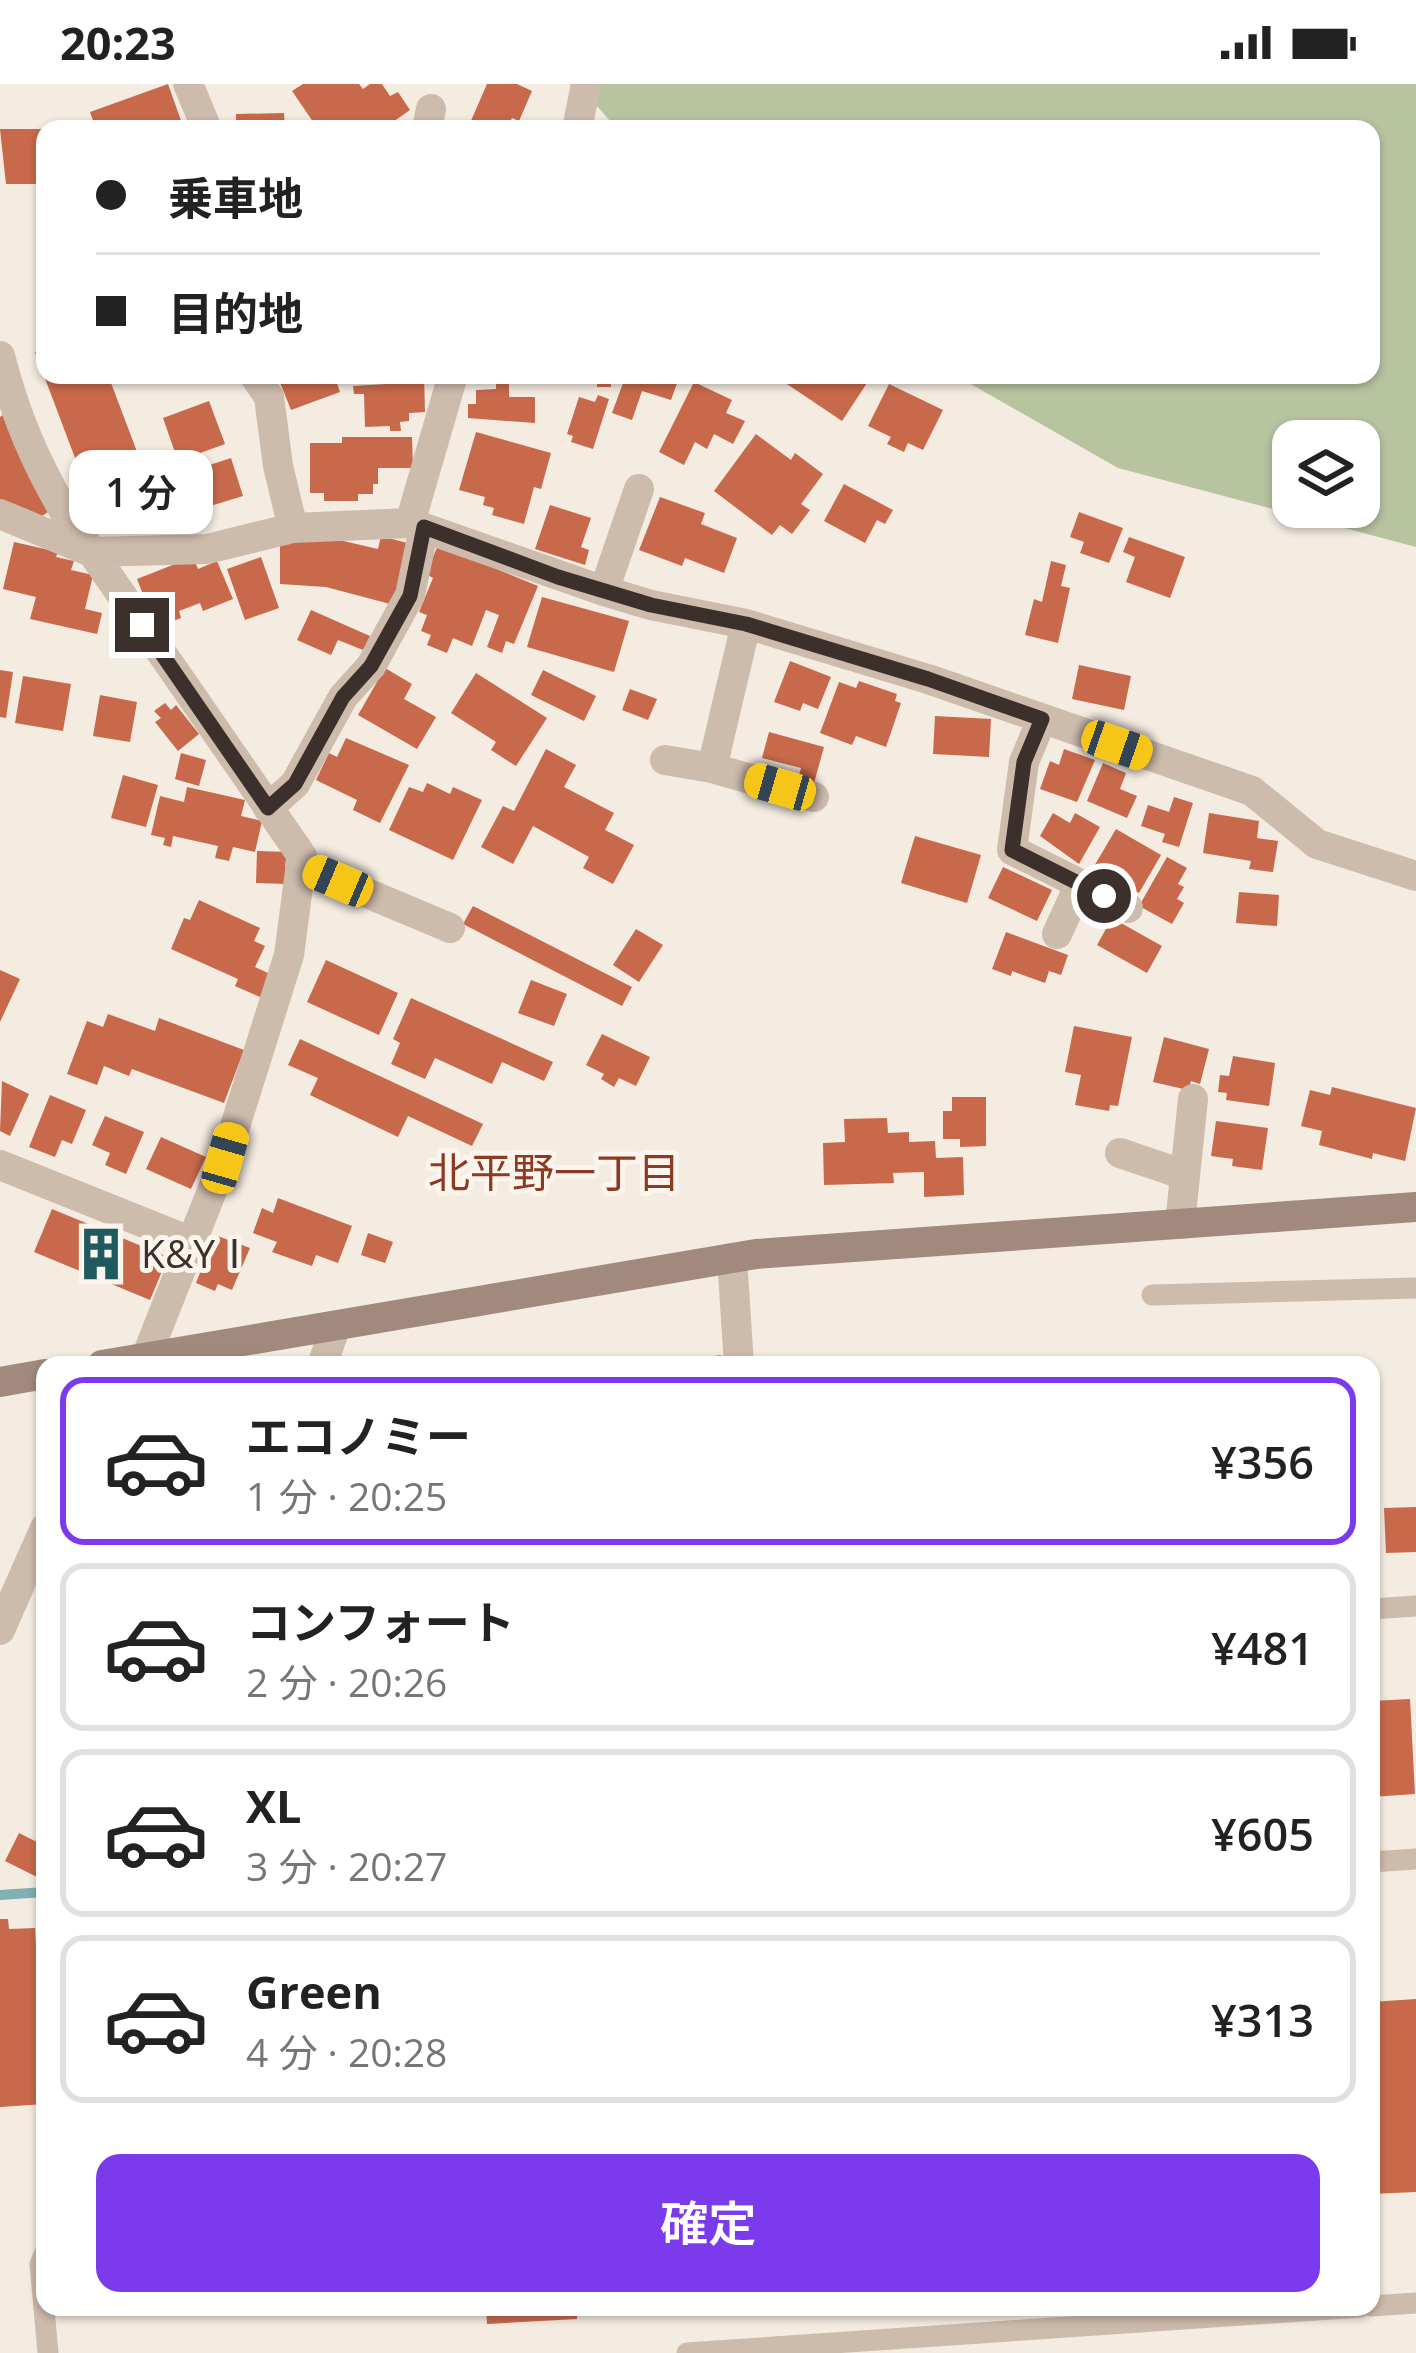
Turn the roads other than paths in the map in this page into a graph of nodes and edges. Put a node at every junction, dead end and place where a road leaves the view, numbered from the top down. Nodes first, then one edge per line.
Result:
1 (188, 84) edge
2 (586, 84) edge
3 (203, 120) edge
4 (579, 120) edge
5 (0, 356) edge
6 (260, 384) edge
7 (451, 384) edge
8 (639, 489) dead end
9 (0, 514) edge
10 (417, 525) junction
11 (293, 527) junction
12 (91, 552) junction
13 (604, 591) junction
14 (746, 624) junction
15 (1042, 719) junction
16 (665, 760) dead end
17 (712, 768) junction
18 (814, 797) dead end
19 (268, 808) junction
20 (300, 865) junction
21 (1416, 876) edge
22 (1080, 884) junction
23 (1128, 908) dead end
24 (449, 928) dead end
25 (1057, 934) dead end
26 (1193, 1099) dead end
27 (1120, 1153) dead end
28 (0, 1166) edge
29 (1185, 1175) junction
30 (1416, 1207) edge
31 (1180, 1224) junction
32 (192, 1242) junction
33 (732, 1258) junction
34 (1416, 1288) edge
35 (1152, 1295) dead end
36 (336, 1326) junction
37 (125, 1356) edge
38 (162, 1356) edge
39 (325, 1356) edge
40 (738, 1356) edge
41 (36, 1376) edge
42 (0, 1382) edge
43 (36, 1548) edge
44 (1416, 1606) edge
45 (1380, 1608) edge
46 (0, 1630) edge
47 (1416, 1859) edge
48 (1380, 1861) edge
49 (1416, 2303) edge
50 (1380, 2305) edge
51 (45, 2316) edge
52 (1147, 2316) edge
53 (48, 2353) edge
54 (687, 2353) edge

1 - 3 street
2 - 4 street
5 - 12 street
6 - 11 street
7 - 10 street
8 - 13 street
9 - 12 street
10 - 11 street
10 - 13 street
10 - 19 street
11 - 12 street
12 - 19 street
13 - 14 street
14 - 15 street
14 - 17 street
15 - 21 street
15 - 22 street
16 - 17 street
17 - 18 street
19 - 20 street
20 - 24 street
20 - 32 street
22 - 23 street
22 - 25 street
26 - 29 street
27 - 29 street
28 - 32 street
29 - 31 street
30 - 31 street
31 - 33 street
32 - 37 street
33 - 36 street
33 - 40 street
34 - 35 lane
36 - 38 street
36 - 39 street
41 - 42 street
43 - 46 street
44 - 45 lane
47 - 48 lane
49 - 50 lane
51 - 53 lane
52 - 54 lane

